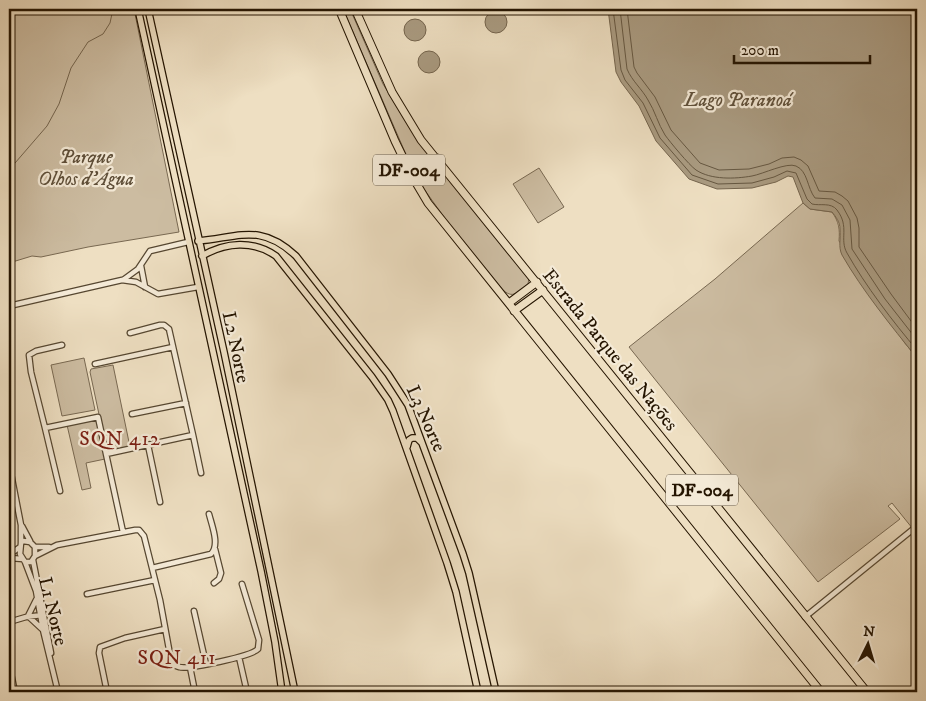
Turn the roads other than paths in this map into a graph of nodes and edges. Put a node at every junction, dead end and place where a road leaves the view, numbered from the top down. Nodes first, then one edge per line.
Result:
1 (138, 9) edge
2 (148, 9) edge
3 (339, 9) edge
4 (355, 9) edge
5 (437, 158) junction
6 (412, 176) junction
7 (198, 241) junction
8 (188, 242) junction
9 (202, 256) junction
10 (141, 266) junction
11 (122, 280) junction
12 (537, 282) junction
13 (145, 287) junction
14 (198, 287) junction
15 (543, 290) junction
16 (509, 303) junction
17 (9, 306) edge
18 (514, 310) junction
19 (215, 316) junction
20 (205, 318) junction
21 (130, 333) dead end
22 (62, 345) dead end
23 (173, 347) junction
24 (95, 364) dead end
25 (186, 403) junction
26 (132, 414) dead end
27 (45, 428) junction
28 (193, 435) junction
29 (148, 445) junction
30 (424, 445) junction
31 (407, 448) junction
32 (106, 454) junction
33 (9, 463) edge
34 (201, 474) dead end
35 (10, 478) edge
36 (60, 491) dead end
37 (160, 502) dead end
38 (209, 514) dead end
39 (21, 525) junction
40 (917, 526) edge
41 (251, 528) junction
42 (260, 530) junction
43 (124, 532) junction
44 (30, 542) junction
45 (20, 545) junction
46 (35, 547) junction
47 (51, 547) junction
48 (215, 549) junction
49 (9, 556) edge
50 (34, 558) junction
51 (24, 561) junction
52 (152, 568) junction
53 (155, 580) junction
54 (214, 583) dead end
55 (242, 584) dead end
56 (87, 594) dead end
57 (37, 597) junction
58 (194, 610) dead end
59 (42, 615) junction
60 (28, 616) junction
61 (805, 617) junction
62 (9, 622) edge
63 (165, 629) junction
64 (43, 630) junction
65 (239, 657) junction
66 (206, 664) junction
67 (52, 667) junction
68 (190, 667) junction
69 (9, 668) edge
70 (295, 691) edge
71 (15, 692) edge
72 (58, 692) edge
73 (107, 692) edge
74 (195, 692) edge
75 (248, 692) edge
76 (282, 692) edge
77 (478, 692) edge
78 (496, 692) edge
79 (822, 692) edge
80 (867, 692) edge

1 - 8 main road, L2 Norte
2 - 7 main road, L2 Norte
3 - 6 highway, DF-004
4 - 5 highway, Estrada Parque das Nações / DF-004
5 - 6 highway
5 - 12 highway, Estrada Parque das Nações / DF-004
6 - 16 highway, DF-004
7 - 9 main road, L2 Norte
7 - 30 main road, L3 Norte
8 - 10 street
8 - 14 main road, L2 Norte
9 - 19 main road, L2 Norte
9 - 31 main road, L3 Norte
10 - 11 street
10 - 13 street
11 - 13 street
11 - 17 street
12 - 15 highway, Estrada Parque das Nações / DF-004
12 - 16 highway
13 - 14 street
14 - 20 main road, L2 Norte
15 - 18 highway
15 - 61 highway, Estrada Parque das Nações / DF-004
16 - 18 highway, DF-004
18 - 79 highway, DF-004
19 - 20 main road
19 - 42 main road, L2 Norte
20 - 41 main road, L2 Norte
21 - 23 street
22 - 27 street
23 - 24 street
23 - 25 street
25 - 26 street
25 - 28 street
27 - 32 street
27 - 36 street
28 - 29 street
28 - 34 street
29 - 32 street
29 - 37 street
30 - 31 main road
30 - 78 main road, L3 Norte
31 - 77 main road, L3 Norte
32 - 43 street
33 - 35 street
35 - 39 street
38 - 48 street
39 - 44 street
39 - 45 street
40 - 61 street
41 - 42 main road
41 - 76 main road, L2 Norte
42 - 70 main road, L2 Norte
43 - 47 street
43 - 52 street
44 - 45 street
44 - 46 street
45 - 49 street
45 - 51 street, L1 Norte
46 - 47 street
46 - 50 street, L1 Norte
47 - 50 street
48 - 52 street
48 - 54 street
49 - 51 street
50 - 51 street
50 - 59 street, L1 Norte
51 - 57 street, L1 Norte
52 - 53 street
53 - 56 street
53 - 63 street
55 - 65 street
57 - 59 street, L1 Norte
57 - 60 street
58 - 66 street
59 - 60 street
59 - 64 street, L1 Norte
59 - 67 street, L1 Norte
60 - 62 street
60 - 64 street
61 - 80 highway, Estrada Parque das Nações / DF-004
63 - 68 street
63 - 73 street
64 - 67 street, L1 Norte
65 - 66 street
65 - 75 street
66 - 68 street
67 - 72 street, L1 Norte
68 - 74 street
69 - 71 street
70 - 76 main road

